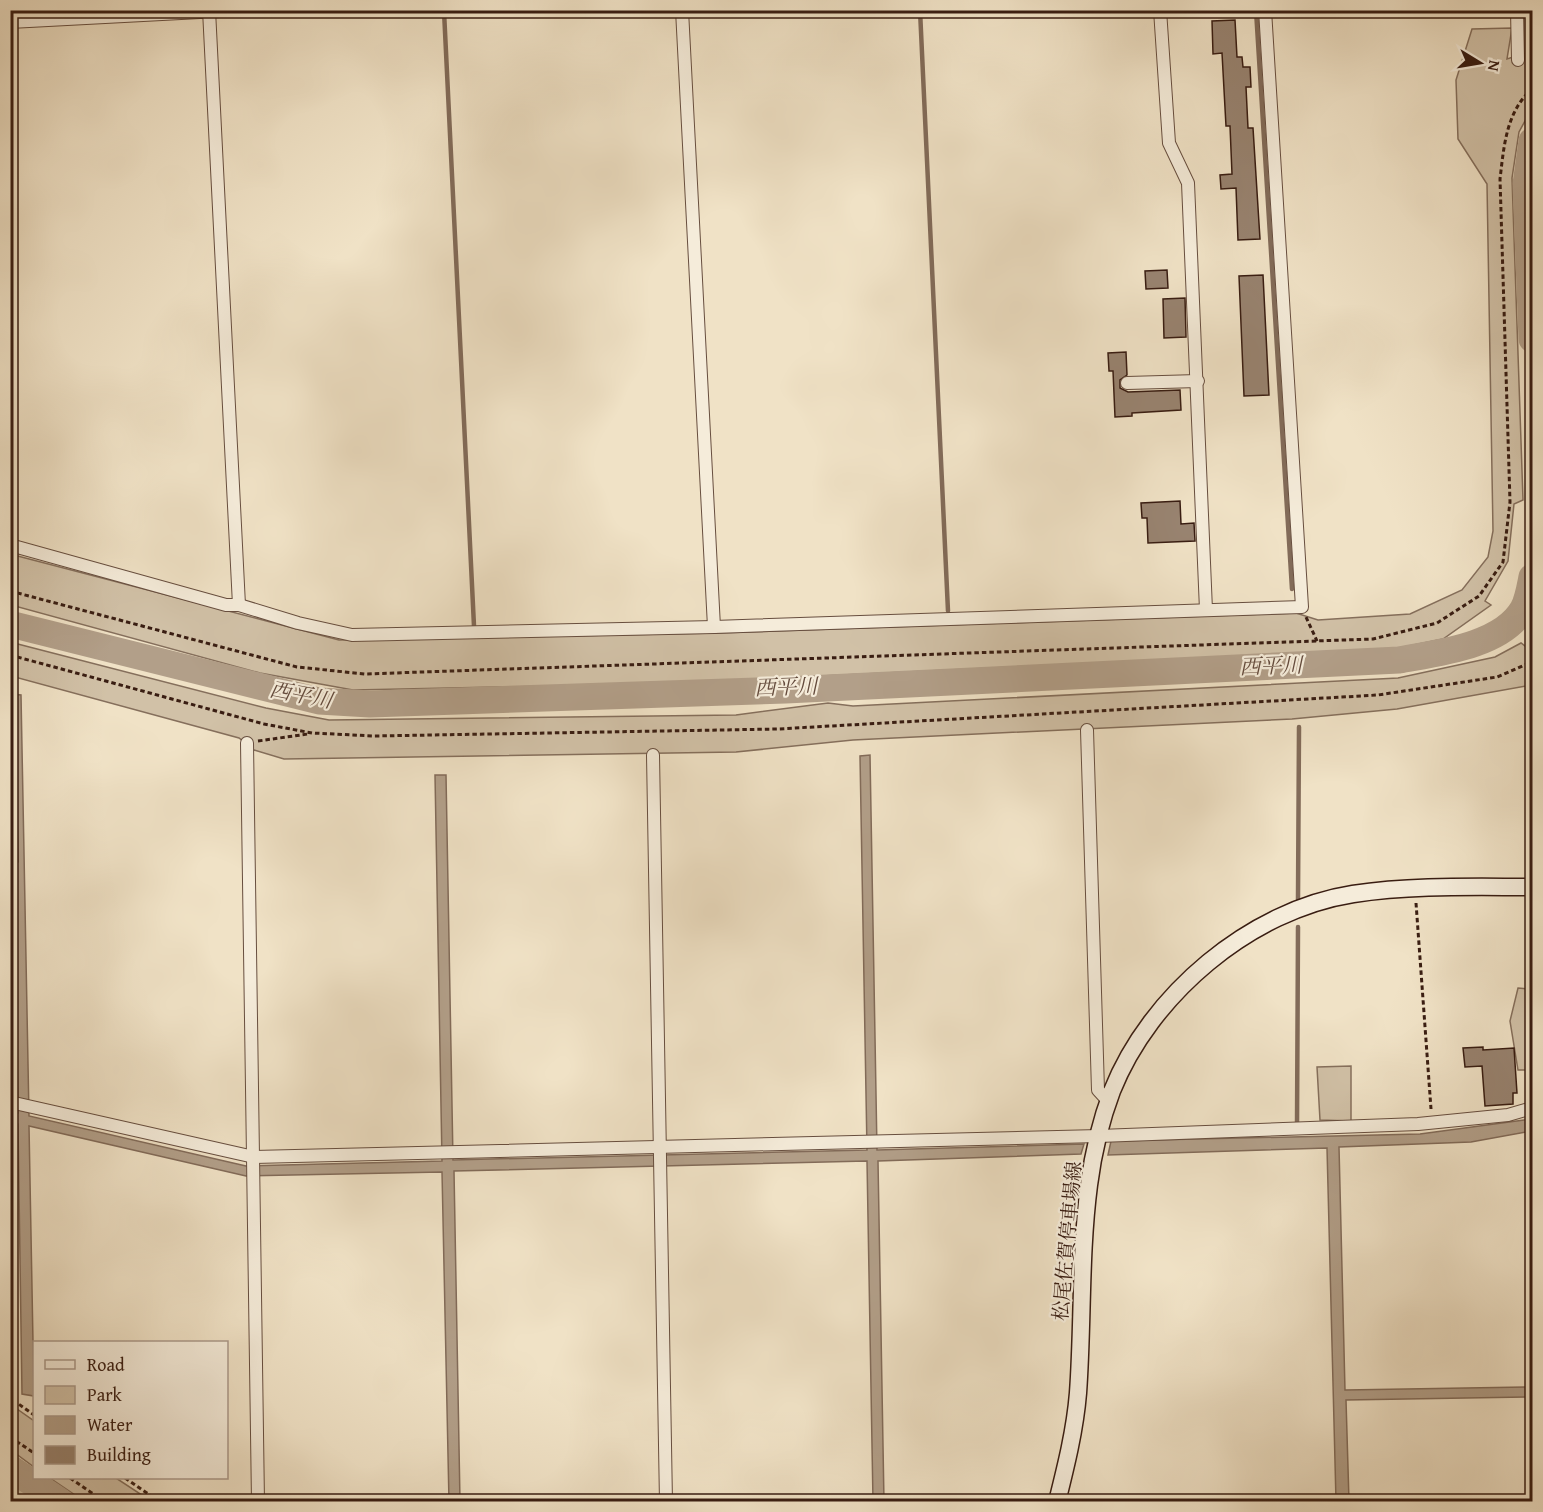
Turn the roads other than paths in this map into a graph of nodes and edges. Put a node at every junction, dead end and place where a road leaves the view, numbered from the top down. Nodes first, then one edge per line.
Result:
1 (238, 10) edge
2 (682, 10) edge
3 (1160, 10) edge
4 (1265, 10) edge
5 (1517, 10) edge
6 (209, 11) edge
7 (10, 22) edge
8 (1518, 60) dead end
9 (1198, 381) junction
10 (1127, 382) dead end
11 (10, 545) edge
12 (239, 605) junction
13 (1206, 610) junction
14 (714, 627) junction
15 (1087, 730) dead end
16 (247, 743) road end
17 (653, 755) dead end
18 (1533, 887) edge
19 (1109, 1102) junction
20 (12, 1103) edge
21 (1533, 1108) edge
22 (1099, 1136) junction
23 (659, 1147) junction
24 (254, 1157) junction
25 (258, 1502) edge
26 (666, 1502) edge
27 (1057, 1502) edge

1 - 6 street
2 - 14 street
3 - 9 street
4 - 13 street
5 - 8 street
6 - 7 street
6 - 12 street
9 - 10 street
9 - 13 street
11 - 12 street
12 - 14 street
13 - 14 street
15 - 19 street
16 - 24 street
17 - 23 street
18 - 19 main road, 松尾佐賀停車場線
19 - 22 main road, 松尾佐賀停車場線
20 - 24 street
21 - 22 street
22 - 23 street
22 - 27 main road, 松尾佐賀停車場線
23 - 24 street
23 - 26 street
24 - 25 street

